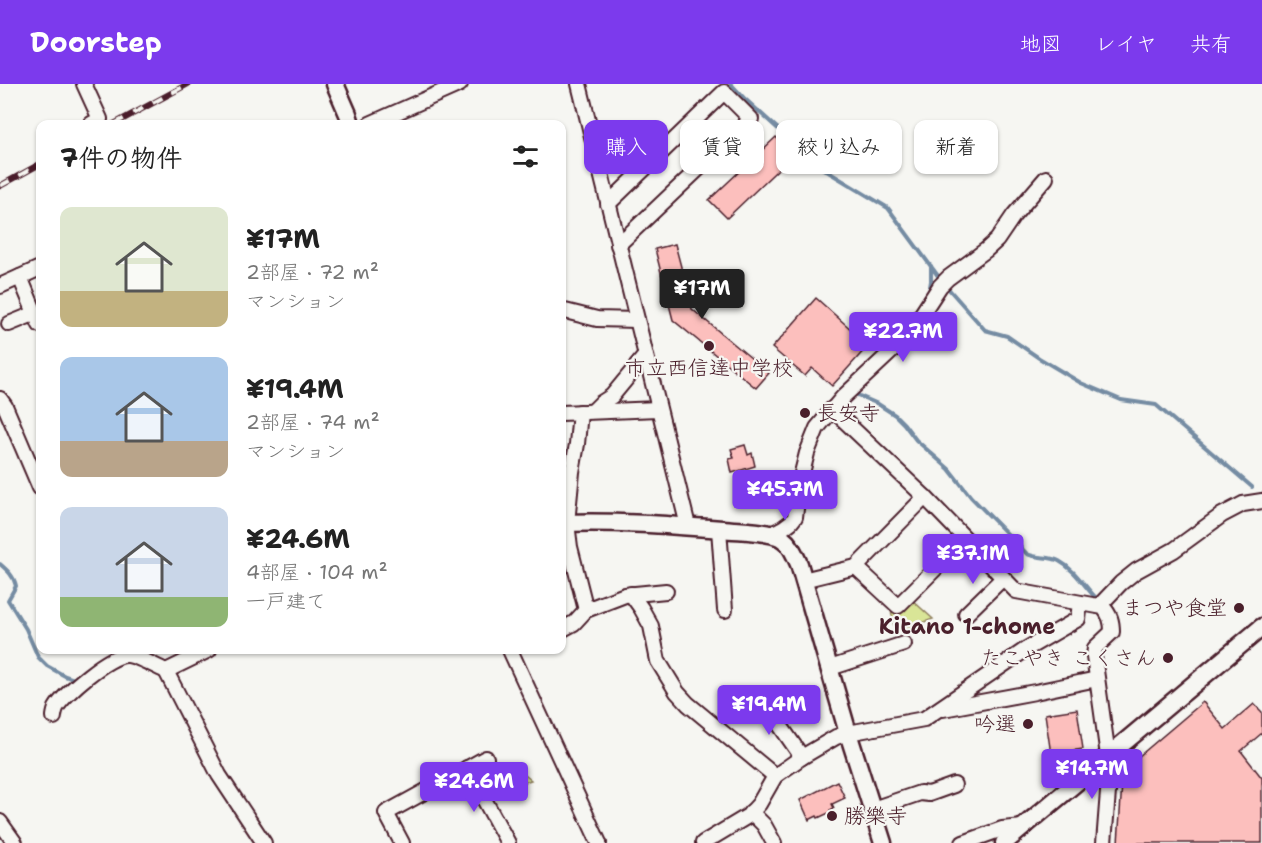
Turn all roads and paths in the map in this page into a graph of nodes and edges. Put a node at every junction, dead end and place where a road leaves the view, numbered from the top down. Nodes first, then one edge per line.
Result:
1 (84, 84) edge
2 (335, 84) edge
3 (460, 84) edge
4 (579, 84) edge
5 (98, 120) edge
6 (350, 120) edge
7 (379, 120) edge
8 (1046, 178) dead end
9 (608, 204) junction
10 (618, 244) junction
11 (36, 270) edge
12 (20, 277) junction
13 (0, 286) edge
14 (566, 311) edge
15 (36, 314) edge
16 (36, 319) edge
17 (637, 320) junction
18 (9, 324) dead end
19 (645, 356) junction
20 (0, 399) edge
21 (658, 409) junction
22 (832, 409) junction
23 (586, 412) junction
24 (566, 413) edge
25 (36, 479) edge
26 (926, 497) junction
27 (1262, 501) edge
28 (566, 510) edge
29 (566, 523) edge
30 (688, 526) junction
31 (719, 529) junction
32 (566, 531) edge
33 (770, 535) junction
34 (965, 538) junction
35 (856, 567) junction
36 (1003, 578) junction
37 (803, 580) junction
38 (666, 591) dead end
39 (631, 594) junction
40 (1080, 603) junction
41 (1099, 606) junction
42 (586, 610) junction
43 (725, 610) dead end
44 (966, 614) dead end
45 (566, 627) edge
46 (1262, 627) edge
47 (904, 644) dead end
48 (123, 654) edge
49 (132, 654) edge
50 (201, 654) edge
51 (514, 654) edge
52 (830, 668) junction
53 (166, 671) junction
54 (1097, 679) junction
55 (761, 698) dead end
56 (938, 709) junction
57 (54, 717) dead end
58 (848, 733) junction
59 (802, 756) junction
60 (1108, 756) junction
61 (486, 758) dead end
62 (467, 768) junction
63 (775, 776) junction
64 (954, 785) dead end
65 (873, 809) junction
66 (751, 812) junction
67 (0, 822) edge
68 (1024, 827) junction
69 (15, 843) edge
70 (264, 843) edge
71 (402, 843) edge
72 (508, 843) edge
73 (599, 843) edge
74 (703, 843) edge
75 (774, 843) edge
76 (883, 843) edge
77 (963, 843) edge
78 (1004, 843) edge
79 (1104, 843) edge

1 - 5 street
2 - 6 main road
3 - 7 street
4 - 9 street
8 - 22 street
9 - 10 street
9 - 10 street
10 - 17 street
11 - 12 street
12 - 13 street
12 - 15 street
14 - 17 street
16 - 18 street
17 - 19 street
19 - 21 street
19 - 23 street
20 - 25 street
21 - 23 street
21 - 30 street
22 - 26 street
22 - 33 street
23 - 24 street
23 - 28 street
26 - 34 street
26 - 35 street
27 - 41 street
29 - 30 main road
30 - 31 main road
31 - 33 main road
31 - 43 street
32 - 42 street
33 - 37 main road
34 - 35 street
34 - 36 street
35 - 37 street
36 - 40 street
36 - 44 street
37 - 52 main road
38 - 39 street
39 - 42 street
39 - 63 street
40 - 41 street
40 - 56 street
41 - 54 street
42 - 45 street
46 - 60 main road
47 - 52 street
48 - 57 street
49 - 53 street
50 - 53 street
51 - 73 street
52 - 58 main road
53 - 70 street
54 - 56 street
54 - 60 street
55 - 59 street
56 - 58 street
58 - 59 street
58 - 65 main road
59 - 63 street
60 - 68 main road
60 - 79 street
61 - 62 street
62 - 71 street
62 - 72 street
63 - 66 street
64 - 65 street
65 - 76 main road
66 - 74 street
66 - 75 street
67 - 69 street
68 - 77 street
68 - 78 main road

